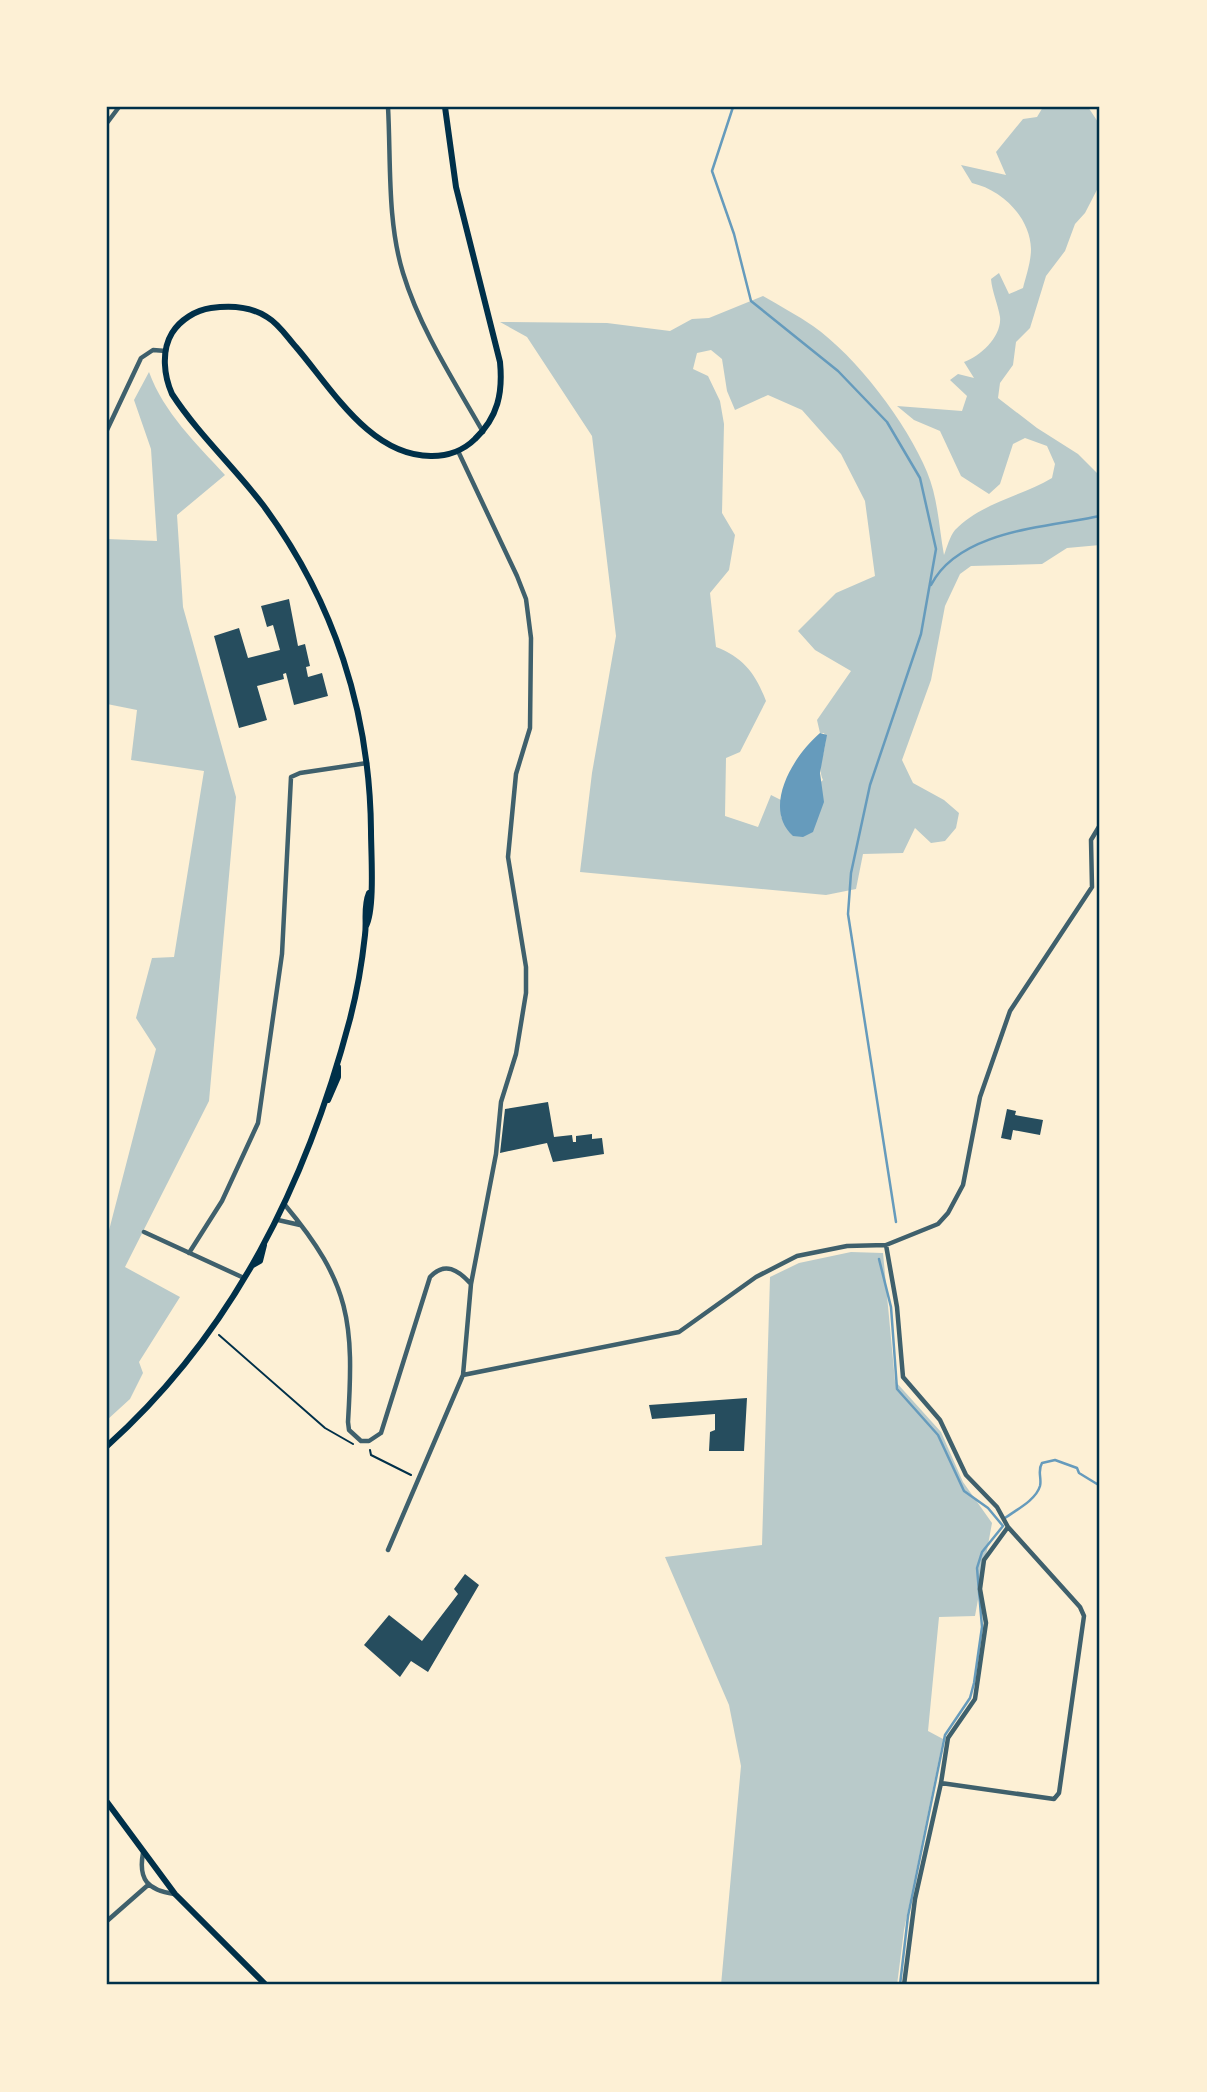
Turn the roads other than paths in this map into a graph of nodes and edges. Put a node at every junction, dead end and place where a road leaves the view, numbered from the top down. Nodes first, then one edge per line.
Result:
1 (119, 107) edge
2 (388, 107) edge
3 (445, 107) edge
4 (107, 123) edge
5 (166, 351) junction
6 (107, 430) edge
7 (483, 432) junction
8 (458, 451) junction
9 (368, 763) junction
10 (1100, 825) edge
11 (285, 1205) junction
12 (278, 1220) junction
13 (304, 1227) junction
14 (144, 1233) dead end
15 (886, 1245) junction
16 (190, 1253) junction
17 (245, 1279) junction
18 (471, 1284) junction
19 (463, 1375) junction
20 (107, 1446) edge
21 (1008, 1527) junction
22 (388, 1550) dead end
23 (941, 1783) junction
24 (107, 1802) edge
25 (143, 1853) junction
26 (148, 1885) junction
27 (175, 1894) junction
28 (107, 1921) edge
29 (266, 1985) edge
30 (904, 1985) edge

1 - 4 street
2 - 7 street
3 - 7 main road
5 - 6 street
5 - 8 main road
5 - 9 main road
7 - 8 main road
8 - 18 street
9 - 11 main road
9 - 16 street
10 - 15 street
11 - 12 main road
11 - 13 street
12 - 13 street
12 - 17 main road
13 - 18 street
14 - 16 street
15 - 19 street
15 - 21 street
16 - 17 street
17 - 20 main road
18 - 19 street
19 - 22 street
21 - 23 street
21 - 23 street
23 - 30 street
24 - 25 main road
25 - 26 street
25 - 27 main road
26 - 27 street
26 - 28 street
27 - 29 main road

